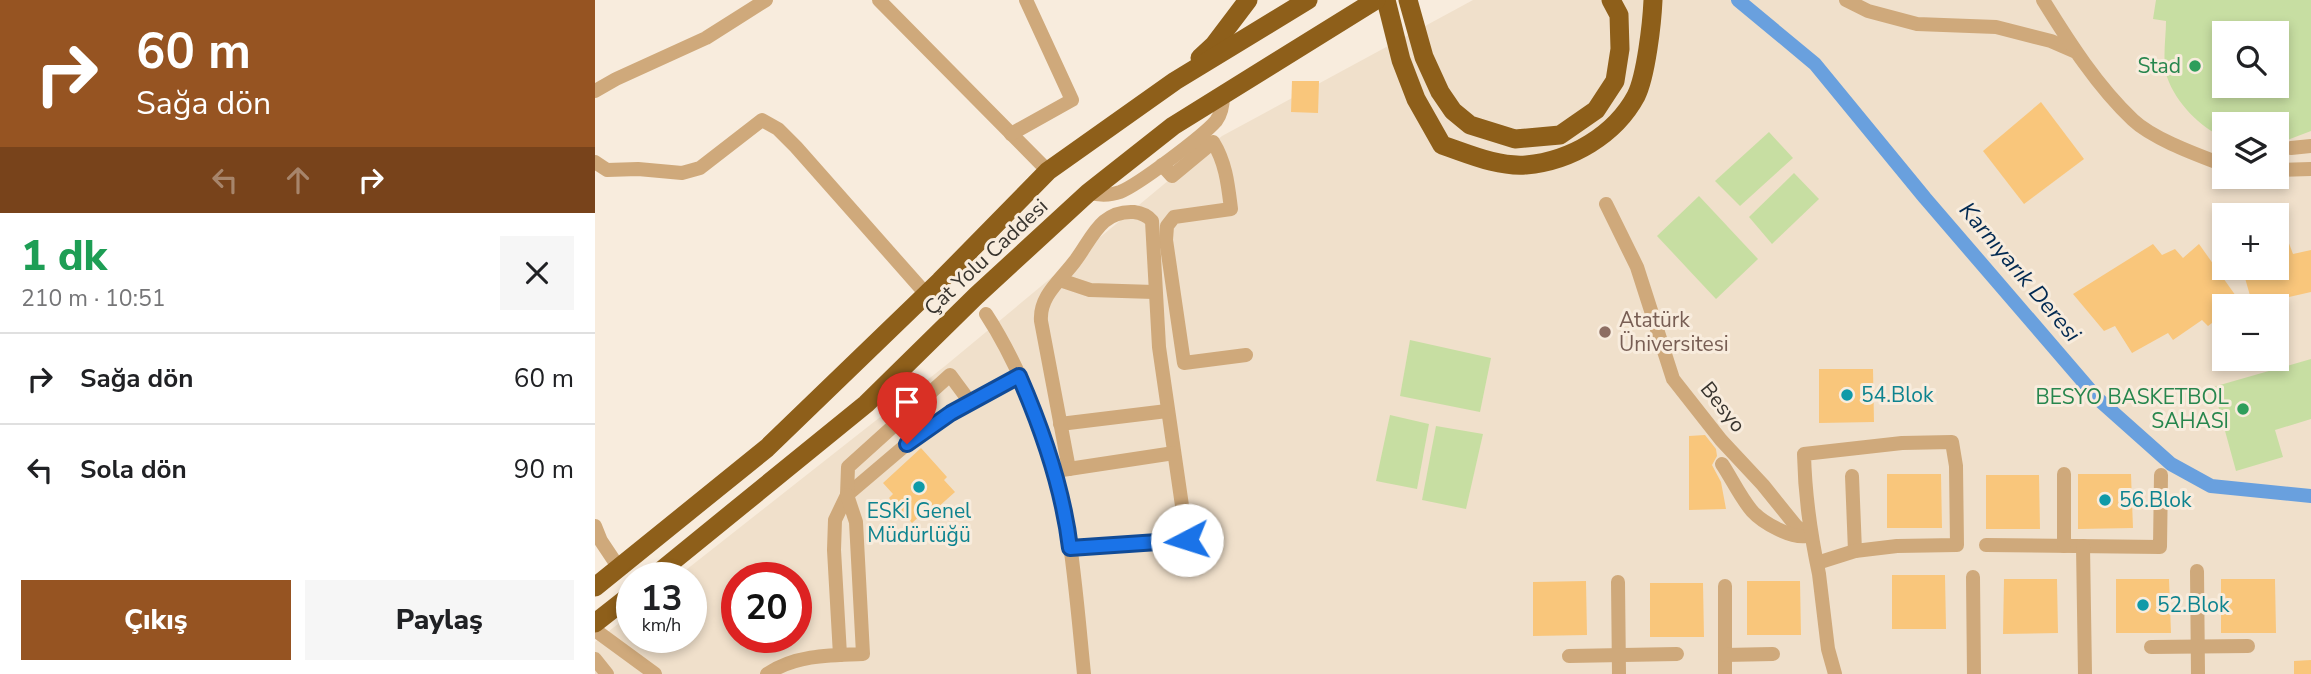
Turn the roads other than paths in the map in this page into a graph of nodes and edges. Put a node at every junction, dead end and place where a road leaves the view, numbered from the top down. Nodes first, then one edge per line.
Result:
1 (766, 0) edge
2 (879, 0) edge
3 (1026, 0) edge
4 (1248, 0) edge
5 (1308, 0) edge
6 (1376, 0) edge
7 (1611, 0) edge
8 (1653, 0) edge
9 (1846, 0) edge
10 (2043, 0) edge
11 (1409, 4) edge
12 (1389, 9) edge
13 (2074, 51) junction
14 (1175, 81) junction
15 (595, 92) edge
16 (1223, 95) junction
17 (1011, 134) junction
18 (2311, 146) edge
19 (2291, 148) dead end
20 (2212, 160) edge
21 (595, 162) edge
22 (1162, 165) junction
23 (2311, 169) edge
24 (2289, 170) edge
25 (1048, 171) junction
26 (1087, 193) junction
27 (1606, 204) dead end
28 (1060, 280) junction
29 (1154, 292) junction
30 (926, 294) junction
31 (986, 314) dead end
32 (1246, 355) dead end
33 (1019, 376) junction
34 (970, 402) junction
35 (1167, 411) junction
36 (1060, 424) junction
37 (1174, 453) junction
38 (1722, 464) dead end
39 (1062, 470) junction
40 (2064, 474) dead end
41 (2161, 475) dead end
42 (1852, 476) dead end
43 (846, 495) junction
44 (595, 526) edge
45 (1811, 536) junction
46 (1986, 545) dead end
47 (2064, 545) junction
48 (2084, 546) junction
49 (1070, 548) junction
50 (1855, 551) junction
51 (626, 562) edge
52 (672, 562) edge
53 (1817, 563) junction
54 (616, 564) edge
55 (616, 570) edge
56 (2197, 571) dead end
57 (1973, 577) dead end
58 (1618, 582) dead end
59 (1725, 586) dead end
60 (595, 587) edge
61 (616, 607) edge
62 (595, 623) edge
63 (595, 630) edge
64 (2248, 646) dead end
65 (2151, 647) dead end
66 (2198, 647) junction
67 (1677, 654) dead end
68 (1773, 654) dead end
69 (840, 655) junction
70 (1619, 655) junction
71 (1725, 655) junction
72 (1569, 656) dead end
73 (595, 659) edge
74 (607, 674) edge
75 (655, 674) edge
76 (767, 674) edge
77 (1084, 674) edge
78 (1619, 674) edge
79 (1725, 674) edge
80 (1835, 674) edge
81 (1974, 674) edge
82 (2085, 674) edge
83 (2198, 674) edge

1 - 15 street
2 - 17 street
3 - 17 street
4 - 14 highway
5 - 14 highway, Çat Yolu Caddesi
6 - 16 highway, Çat Yolu Caddesi
7 - 11 highway
8 - 12 highway
9 - 13 street
10 - 13 street
13 - 20 street
14 - 25 highway, Çat Yolu Caddesi
16 - 22 street
16 - 26 highway, Çat Yolu Caddesi
17 - 25 street
18 - 19 street
21 - 30 street
22 - 26 street
22 - 32 street
23 - 24 street
25 - 30 highway, Çat Yolu Caddesi
26 - 52 highway, Çat Yolu Caddesi
27 - 45 street, Besyo
28 - 29 street
28 - 29 street
28 - 36 street
29 - 35 street
30 - 51 highway, Çat Yolu Caddesi
31 - 33 street
33 - 34 street
33 - 39 street
34 - 43 street
34 - 43 street
35 - 36 street
35 - 37 street
36 - 39 street
37 - 39 street
37 - 49 street
38 - 45 street
39 - 49 street
40 - 47 street
41 - 48 street
42 - 50 street
43 - 69 street
43 - 69 street
44 - 54 street
45 - 50 street
45 - 53 street
46 - 47 street
47 - 48 street
48 - 82 street
49 - 77 street
50 - 53 street
53 - 80 street
55 - 60 highway, Çat Yolu Caddesi
56 - 66 street
57 - 81 street
58 - 70 street
59 - 71 street
61 - 62 highway
63 - 75 street
64 - 66 street
65 - 66 street
66 - 83 street
67 - 70 street
68 - 71 street
69 - 76 street
70 - 72 street
70 - 78 street
71 - 79 street
73 - 74 street

